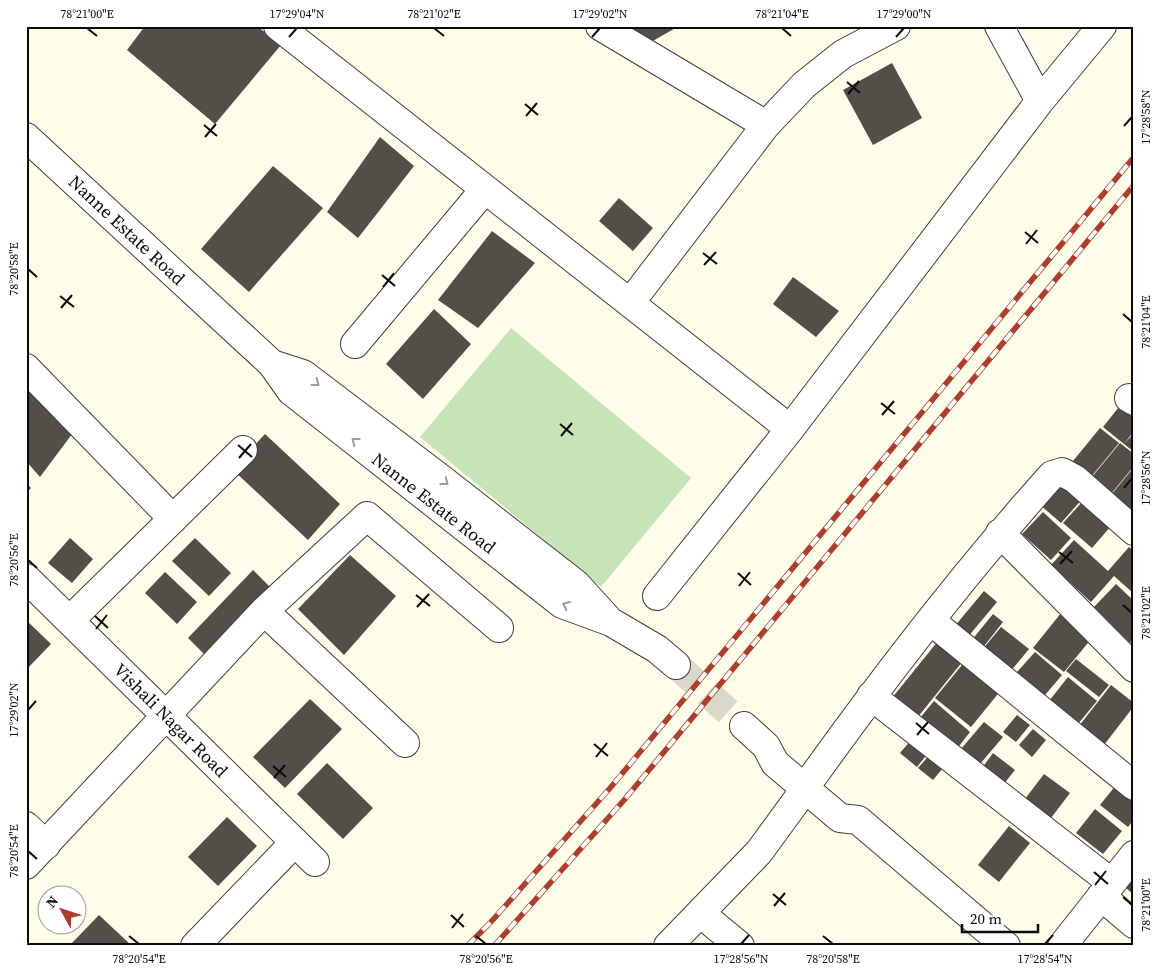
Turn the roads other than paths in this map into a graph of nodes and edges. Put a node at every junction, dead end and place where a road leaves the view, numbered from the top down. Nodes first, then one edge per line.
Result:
1 (278, 26) edge
2 (600, 26) edge
3 (896, 26) edge
4 (999, 26) edge
5 (1102, 26) edge
6 (1040, 101) junction
7 (766, 125) junction
8 (26, 137) edge
9 (485, 189) junction
10 (630, 304) junction
11 (355, 344) dead end
12 (26, 368) edge
13 (790, 429) junction
14 (243, 450) dead end
15 (174, 519) junction
16 (1134, 531) edge
17 (1000, 533) junction
18 (26, 578) edge
19 (657, 596) dead end
20 (264, 611) junction
21 (70, 620) junction
22 (931, 622) junction
23 (499, 628) dead end
24 (676, 666) tunnel mouth
25 (1134, 668) edge
26 (871, 696) junction
27 (167, 716) junction
28 (744, 726) tunnel mouth
29 (405, 743) dead end
30 (809, 782) junction
31 (1134, 786) edge
32 (26, 826) edge
33 (295, 842) junction
34 (46, 845) junction
35 (1134, 855) edge
36 (315, 862) dead end
37 (26, 865) edge
38 (1106, 890) junction
39 (700, 913) junction
40 (1134, 924) edge
41 (195, 946) edge
42 (668, 946) edge
43 (740, 946) edge
44 (1006, 946) edge
45 (1062, 946) edge

1 - 9 street
2 - 7 street
3 - 7 street
4 - 6 street
5 - 6 street
6 - 13 street
7 - 10 street
8 - 24 street, Nanne Estate Road
9 - 10 street
9 - 11 street
10 - 13 street
12 - 15 street
13 - 19 street
14 - 15 street
15 - 21 street
16 - 17 street
17 - 22 street
17 - 25 street
18 - 21 street, Vishali Nagar Road
20 - 23 street
20 - 27 street
20 - 29 street
21 - 27 street, Vishali Nagar Road
22 - 26 street
22 - 31 street
26 - 30 street
26 - 38 street
27 - 33 street, Vishali Nagar Road
27 - 34 street
28 - 30 street
30 - 39 street
30 - 44 street
32 - 34 street
33 - 36 street, Vishali Nagar Road
33 - 41 street
34 - 37 street
35 - 38 street
38 - 40 street
38 - 45 street
39 - 42 street
39 - 43 street

